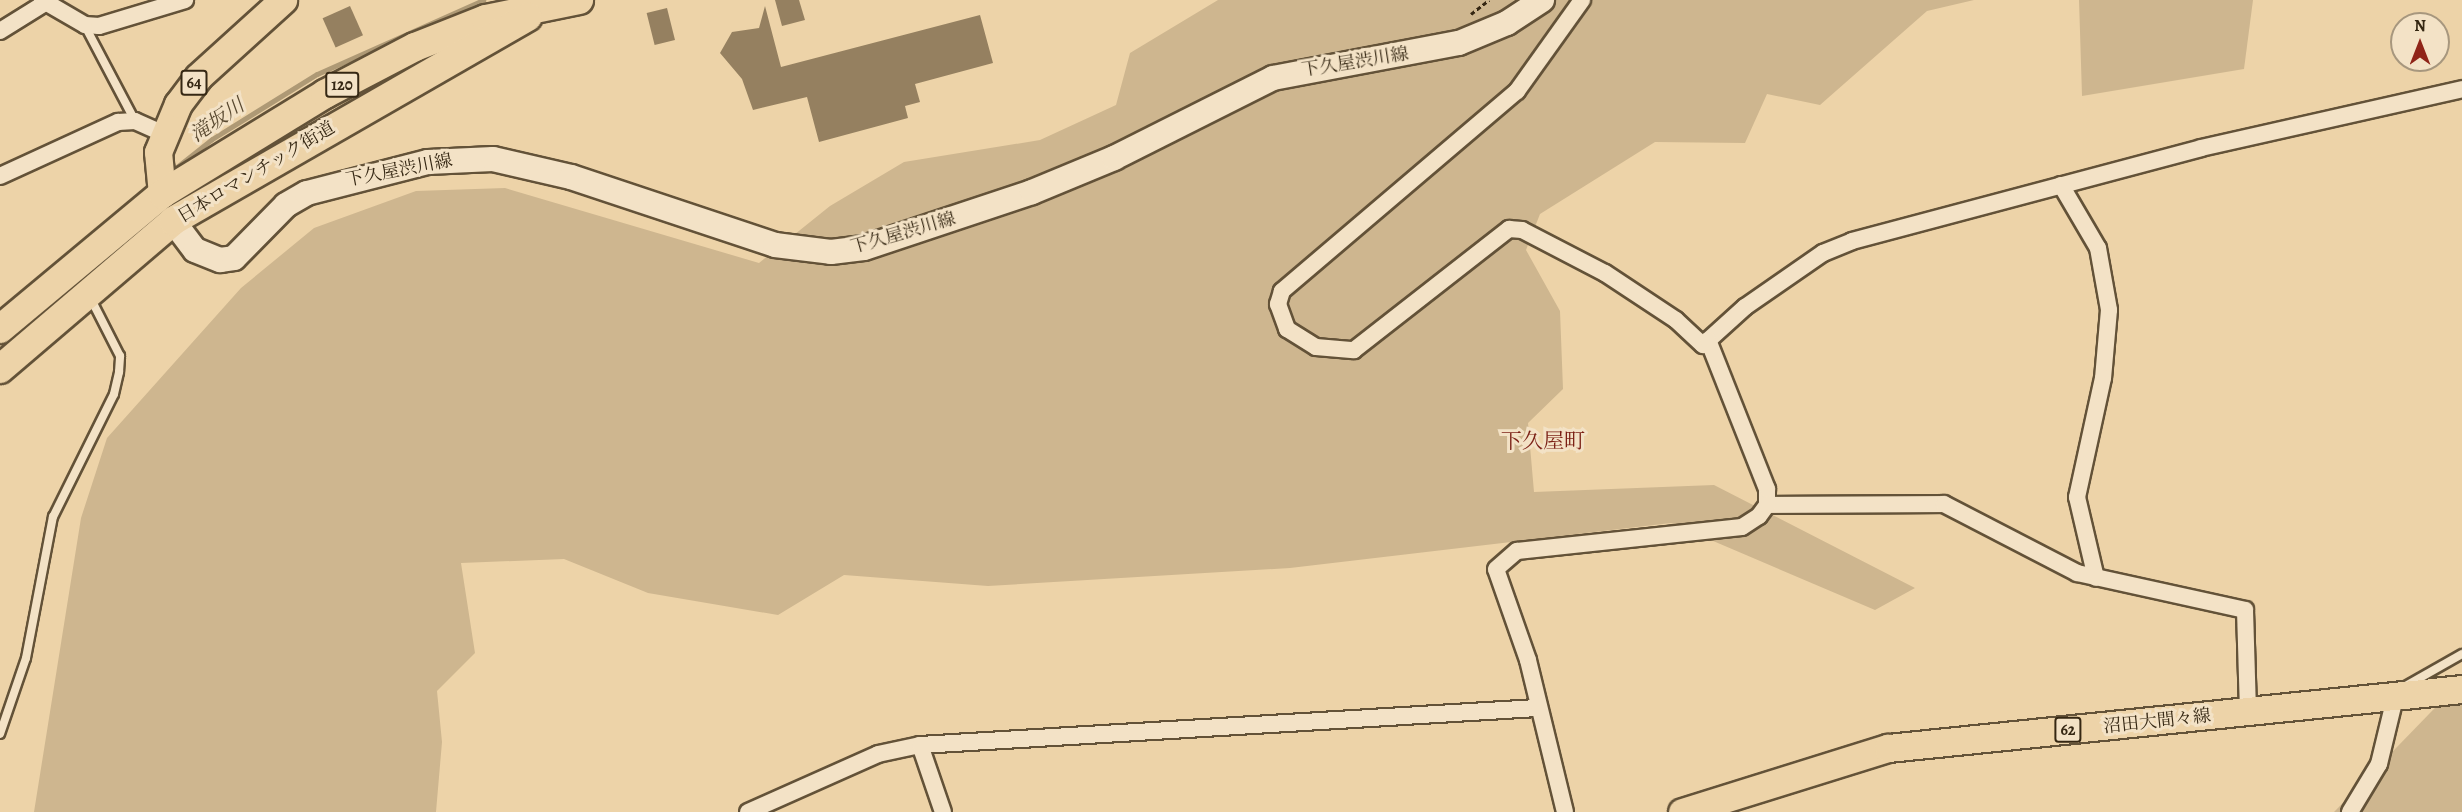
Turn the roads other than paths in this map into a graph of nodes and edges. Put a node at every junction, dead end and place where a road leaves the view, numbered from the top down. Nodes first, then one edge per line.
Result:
1 (185, 0) edge
2 (283, 0) edge
3 (579, 0) edge
4 (1542, 0) edge
5 (1582, 0) edge
6 (44, 1) edge
7 (538, 12) junction
8 (85, 25) junction
9 (0, 31) edge
10 (2462, 88) edge
11 (135, 120) junction
12 (164, 134) junction
13 (0, 176) edge
14 (2061, 185) junction
15 (162, 194) junction
16 (173, 221) junction
17 (87, 292) junction
18 (0, 329) edge
19 (1708, 339) junction
20 (0, 369) edge
21 (1767, 505) junction
22 (2096, 578) junction
23 (2462, 654) edge
24 (2462, 689) edge
25 (2395, 698) junction
26 (1537, 708) junction
27 (2248, 713) junction
28 (0, 734) edge
29 (920, 746) junction
30 (748, 812) edge
31 (943, 812) edge
32 (1565, 812) edge
33 (1682, 812) edge
34 (2350, 812) edge

1 - 8 street
2 - 12 main road, 64
3 - 7 highway, 日本ロマンチック街道 / 120
4 - 16 main road, 下久屋渋川線
5 - 19 street
6 - 8 street
6 - 9 street
7 - 15 highway, 日本ロマンチック街道 / 120
7 - 16 highway, 日本ロマンチック街道 / 120
8 - 11 lane
10 - 14 street
11 - 12 street
11 - 13 street
12 - 15 main road, 64
14 - 19 street
14 - 22 street
15 - 16 highway
15 - 18 highway, 日本ロマンチック街道 / 120
16 - 17 highway, 日本ロマンチック街道 / 120
17 - 20 highway, 日本ロマンチック街道 / 120
17 - 28 lane
19 - 21 street
21 - 22 street
21 - 26 street
22 - 27 street
23 - 25 lane
24 - 25 main road, 沼田大間々線 / 62
25 - 27 main road, 沼田大間々線 / 62
25 - 34 street
26 - 29 street
26 - 32 street
27 - 33 main road, 沼田大間々線 / 62
29 - 30 street
29 - 31 street

